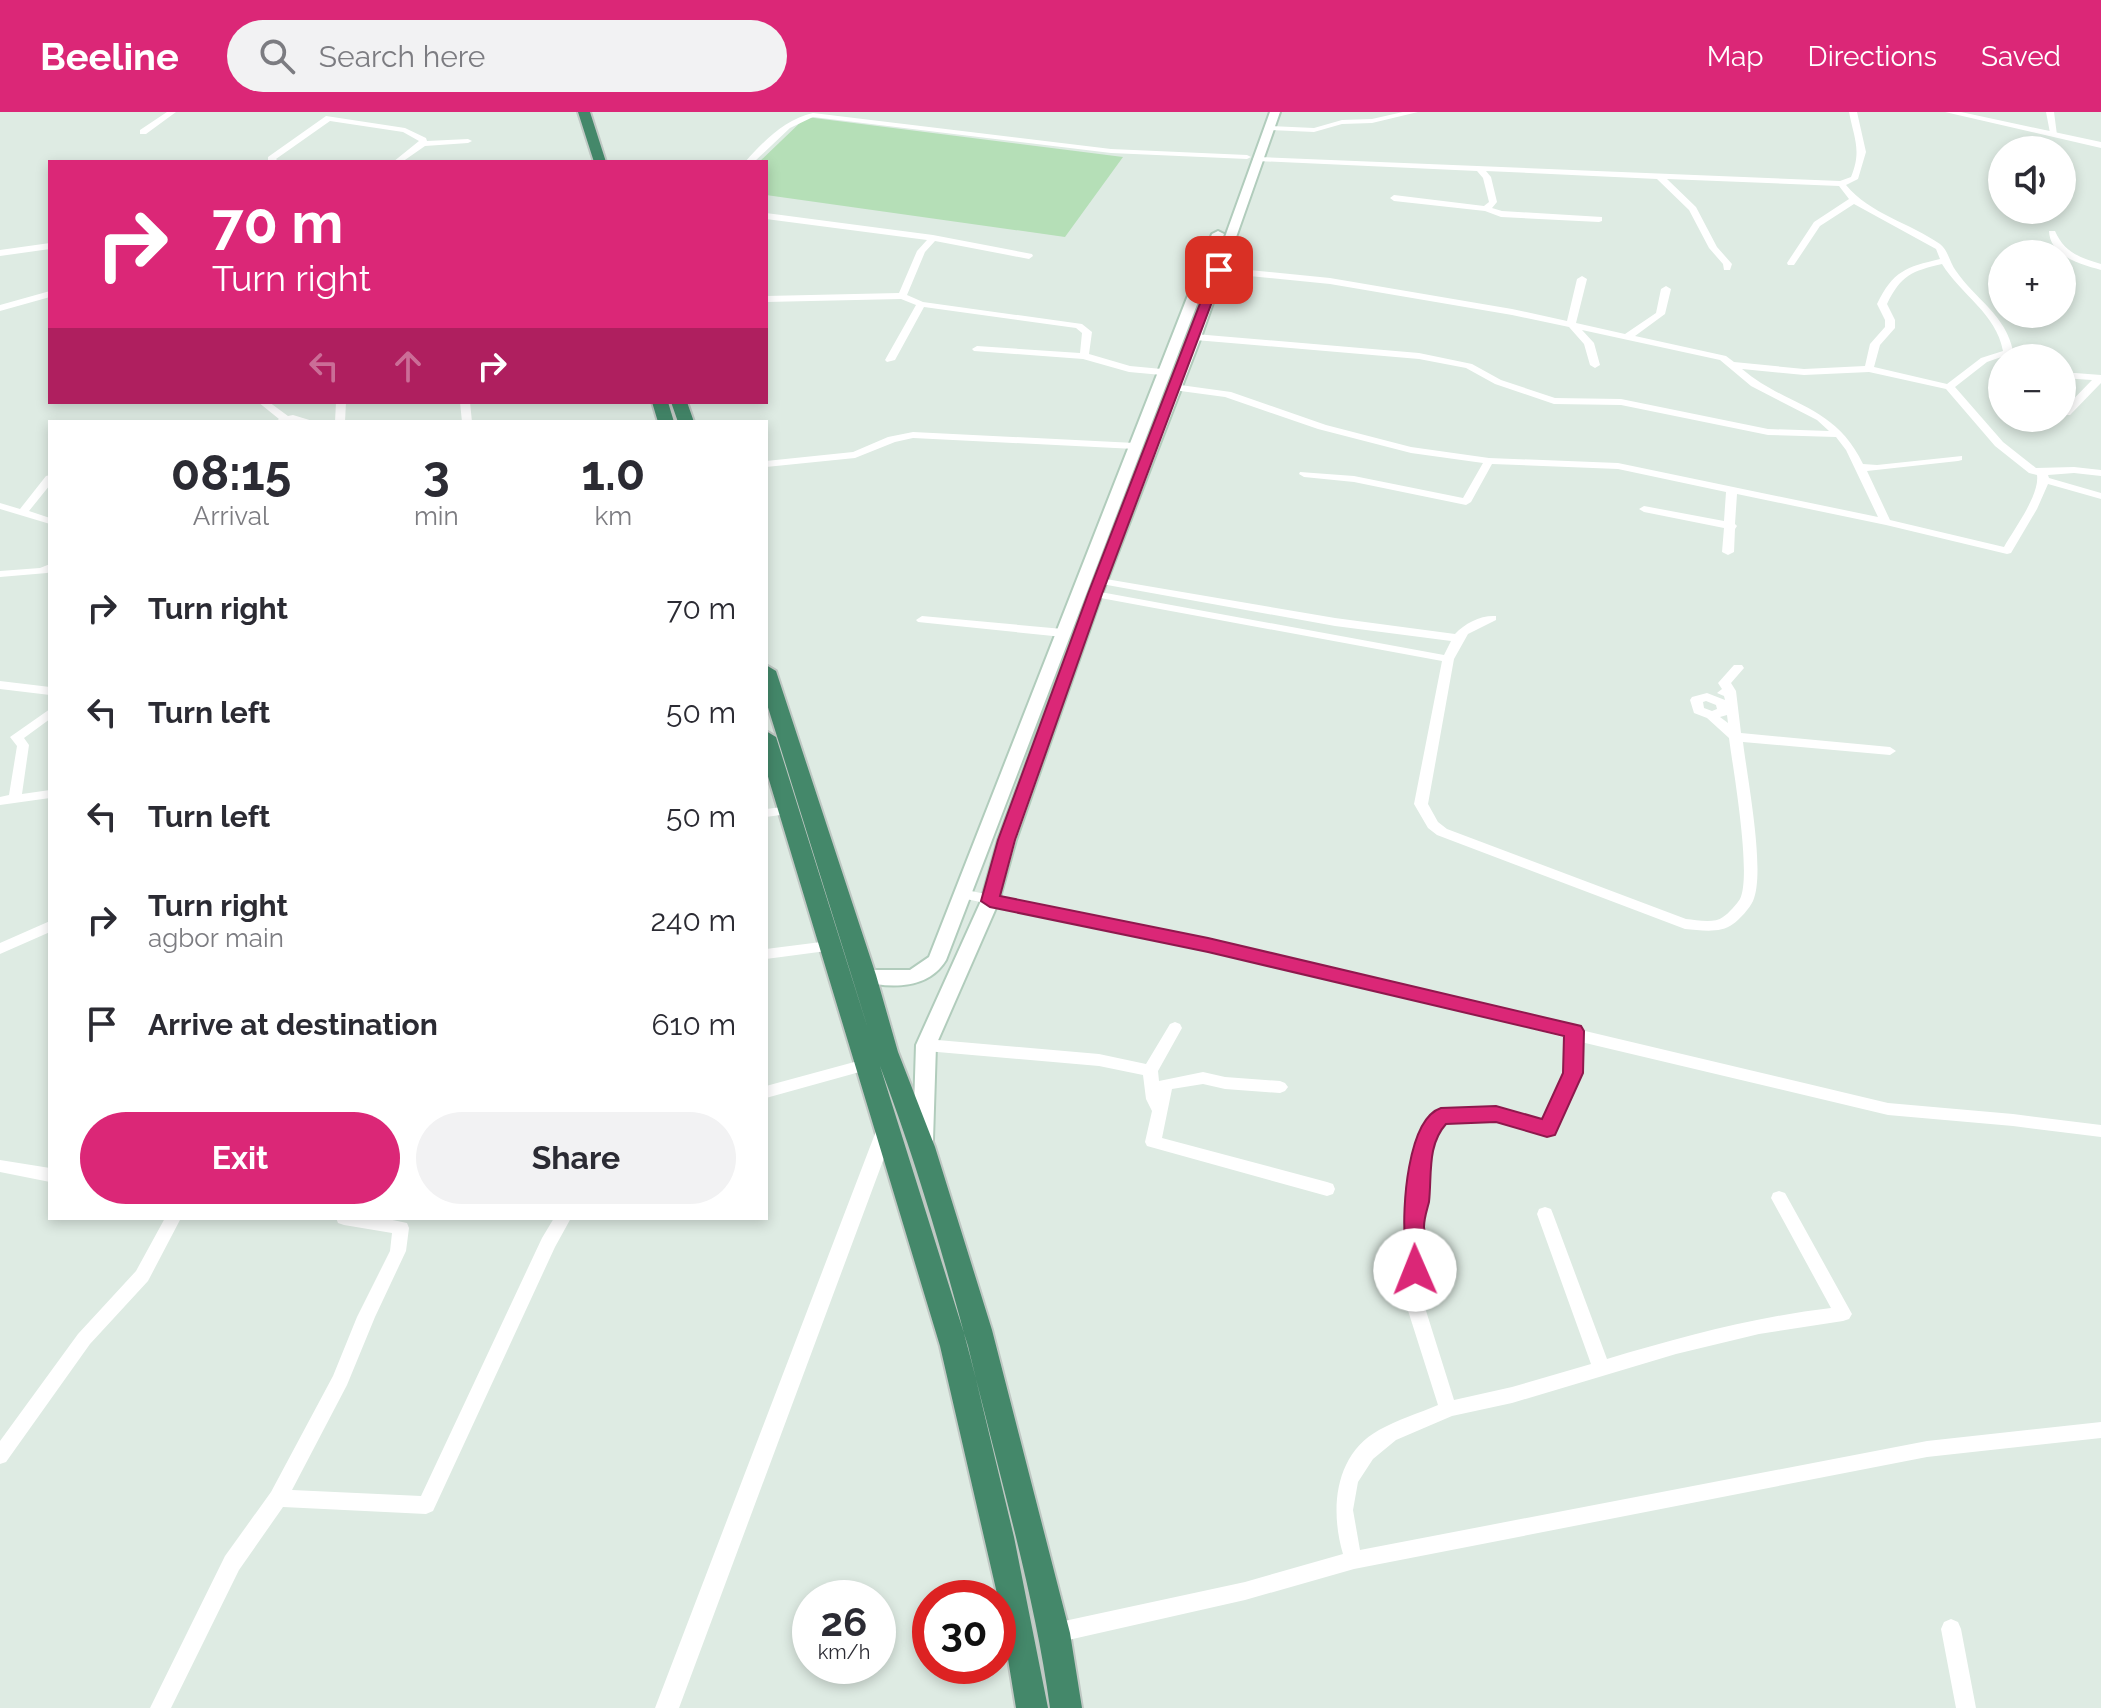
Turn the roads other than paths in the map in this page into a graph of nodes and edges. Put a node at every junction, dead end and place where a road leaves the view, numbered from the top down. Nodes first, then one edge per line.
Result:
1 (172, 112) edge
2 (572, 112) edge
3 (584, 112) edge
4 (1264, 112) edge
5 (1275, 112) edge
6 (1414, 112) edge
7 (1853, 112) edge
8 (1949, 112) edge
9 (2050, 112) edge
10 (329, 115) edge
11 (1269, 128) junction
12 (143, 132) dead end
13 (2054, 133) junction
14 (468, 141) dead end
15 (423, 144) junction
16 (2101, 145) edge
17 (1252, 158) junction
18 (272, 160) edge
19 (400, 160) edge
20 (586, 160) edge
21 (599, 160) edge
22 (751, 160) edge
23 (1478, 167) junction
24 (1660, 177) junction
25 (1841, 184) junction
26 (1394, 198) dead end
27 (1854, 200) junction
28 (1486, 209) junction
29 (768, 216) edge
30 (1599, 219) dead end
31 (2052, 233) dead end
32 (933, 238) junction
33 (48, 246) edge
34 (0, 253) edge
35 (1029, 256) dead end
36 (1944, 261) junction
37 (1791, 263) dead end
38 (2101, 267) edge
39 (1727, 268) dead end
40 (1219, 270) junction
41 (1582, 279) dead end
42 (1666, 289) dead end
43 (48, 295) edge
44 (902, 296) junction
45 (768, 299) edge
46 (921, 304) junction
47 (0, 308) edge
48 (1571, 324) junction
49 (1628, 336) junction
50 (1195, 337) junction
51 (2006, 344) edge
52 (977, 349) dead end
53 (1084, 356) junction
54 (1988, 359) edge
55 (890, 360) dead end
56 (1595, 365) dead end
57 (1734, 365) junction
58 (1869, 369) junction
59 (1162, 372) junction
60 (2076, 376) edge
61 (2100, 378) edge
62 (1173, 387) junction
63 (1949, 387) junction
64 (2076, 403) edge
65 (265, 404) edge
66 (282, 420) edge
67 (1839, 434) junction
68 (1135, 446) junction
69 (1958, 458) dead end
70 (1489, 461) junction
71 (768, 464) edge
72 (1860, 467) junction
73 (2101, 473) edge
74 (1304, 474) dead end
75 (2043, 476) junction
76 (48, 481) edge
77 (1732, 489) junction
78 (2101, 496) edge
79 (0, 506) edge
80 (1644, 509) dead end
81 (23, 512) junction
82 (48, 520) edge
83 (1886, 522) junction
84 (1732, 526) junction
85 (1728, 552) dead end
86 (48, 568) edge
87 (0, 574) edge
88 (1098, 588) junction
89 (1492, 618) dead end
90 (922, 620) dead end
91 (1063, 633) junction
92 (1456, 638) junction
93 (1448, 659) junction
94 (1738, 668) dead end
95 (768, 677) edge
96 (0, 685) edge
97 (48, 691) edge
98 (1730, 691) junction
99 (48, 714) edge
100 (1734, 735) junction
101 (768, 749) edge
102 (1890, 751) dead end
103 (48, 794) edge
104 (15, 797) junction
105 (0, 801) edge
106 (778, 811) edge
107 (962, 894) junction
108 (990, 901) junction
109 (48, 927) edge
110 (829, 946) junction
111 (0, 949) edge
112 (768, 954) edge
113 (865, 975) junction
114 (1175, 1028) dead end
115 (1574, 1031) junction
116 (926, 1045) junction
117 (869, 1064) junction
118 (1150, 1071) junction
119 (1280, 1087) dead end
120 (768, 1091) edge
121 (1160, 1111) junction
122 (888, 1125) junction
123 (2101, 1131) edge
124 (923, 1147) junction
125 (0, 1166) edge
126 (48, 1173) edge
127 (1327, 1189) dead end
128 (1779, 1198) dead end
129 (1545, 1214) dead end
130 (172, 1220) edge
131 (355, 1220) edge
132 (562, 1220) edge
133 (1601, 1367) junction
134 (1448, 1410) junction
135 (2101, 1430) edge
136 (0, 1456) edge
137 (278, 1498) junction
138 (1354, 1560) junction
139 (1951, 1629) dead end
140 (1055, 1633) junction
141 (160, 1708) edge
142 (667, 1708) edge
143 (1032, 1708) edge
144 (1066, 1708) edge
145 (1966, 1708) edge

1 - 12 street
2 - 20 highway
3 - 21 highway
4 - 17 main road
5 - 11 main road
6 - 11 street
7 - 25 street
8 - 13 street
9 - 13 street
10 - 15 street
10 - 18 street
11 - 17 main road
13 - 16 street
14 - 15 street
15 - 19 street
17 - 22 street
17 - 23 street
17 - 40 main road
17 - 59 main road
23 - 24 street
23 - 28 street
24 - 25 street
24 - 39 street
25 - 27 street
26 - 28 street
27 - 36 street
27 - 37 street
28 - 30 street
29 - 32 street
31 - 38 street
32 - 35 street
32 - 44 street
33 - 34 street
36 - 51 street
36 - 58 street
40 - 48 street
40 - 50 main road
41 - 48 street
42 - 49 street
43 - 47 street
44 - 45 street
44 - 46 street
46 - 53 street
46 - 55 street
48 - 49 street
48 - 56 street
49 - 57 street
50 - 62 main road
50 - 67 street
52 - 53 street
53 - 59 street
54 - 63 street
57 - 58 street
57 - 67 street
58 - 63 street
59 - 68 main road
60 - 61 street
61 - 64 street
62 - 70 street
62 - 88 main road
63 - 75 street
65 - 66 street
67 - 72 street
68 - 71 street
68 - 91 main road
69 - 72 street
70 - 74 street
70 - 77 street
72 - 83 street
73 - 75 street
75 - 78 street
75 - 83 street
76 - 81 street
77 - 83 street
77 - 84 street
79 - 81 street
80 - 84 street
81 - 82 street
84 - 85 street
86 - 87 street
88 - 92 street
88 - 93 street
88 - 108 main road
89 - 92 street
90 - 91 street
91 - 107 main road
92 - 93 street
93 - 100 street
94 - 98 street
95 - 113 highway
96 - 97 street
98 - 100 street
98 - 100 street
99 - 104 street
100 - 102 street
101 - 106 highway
103 - 104 street
104 - 105 street
106 - 110 highway
107 - 108 street
107 - 113 main road
108 - 115 street
108 - 116 main road
109 - 111 street
110 - 112 street
110 - 117 highway
113 - 124 highway
114 - 118 street
115 - 123 street
115 - 134 street
116 - 118 street
116 - 124 main road
117 - 120 street
117 - 122 highway
118 - 121 street
119 - 121 street
121 - 127 street
122 - 142 street
122 - 143 highway
124 - 140 highway
125 - 126 street
128 - 133 street
129 - 133 street
130 - 136 street
131 - 137 street
132 - 137 street
133 - 134 street
134 - 138 street
135 - 138 street
137 - 141 street
138 - 140 street
139 - 145 street
140 - 144 highway

